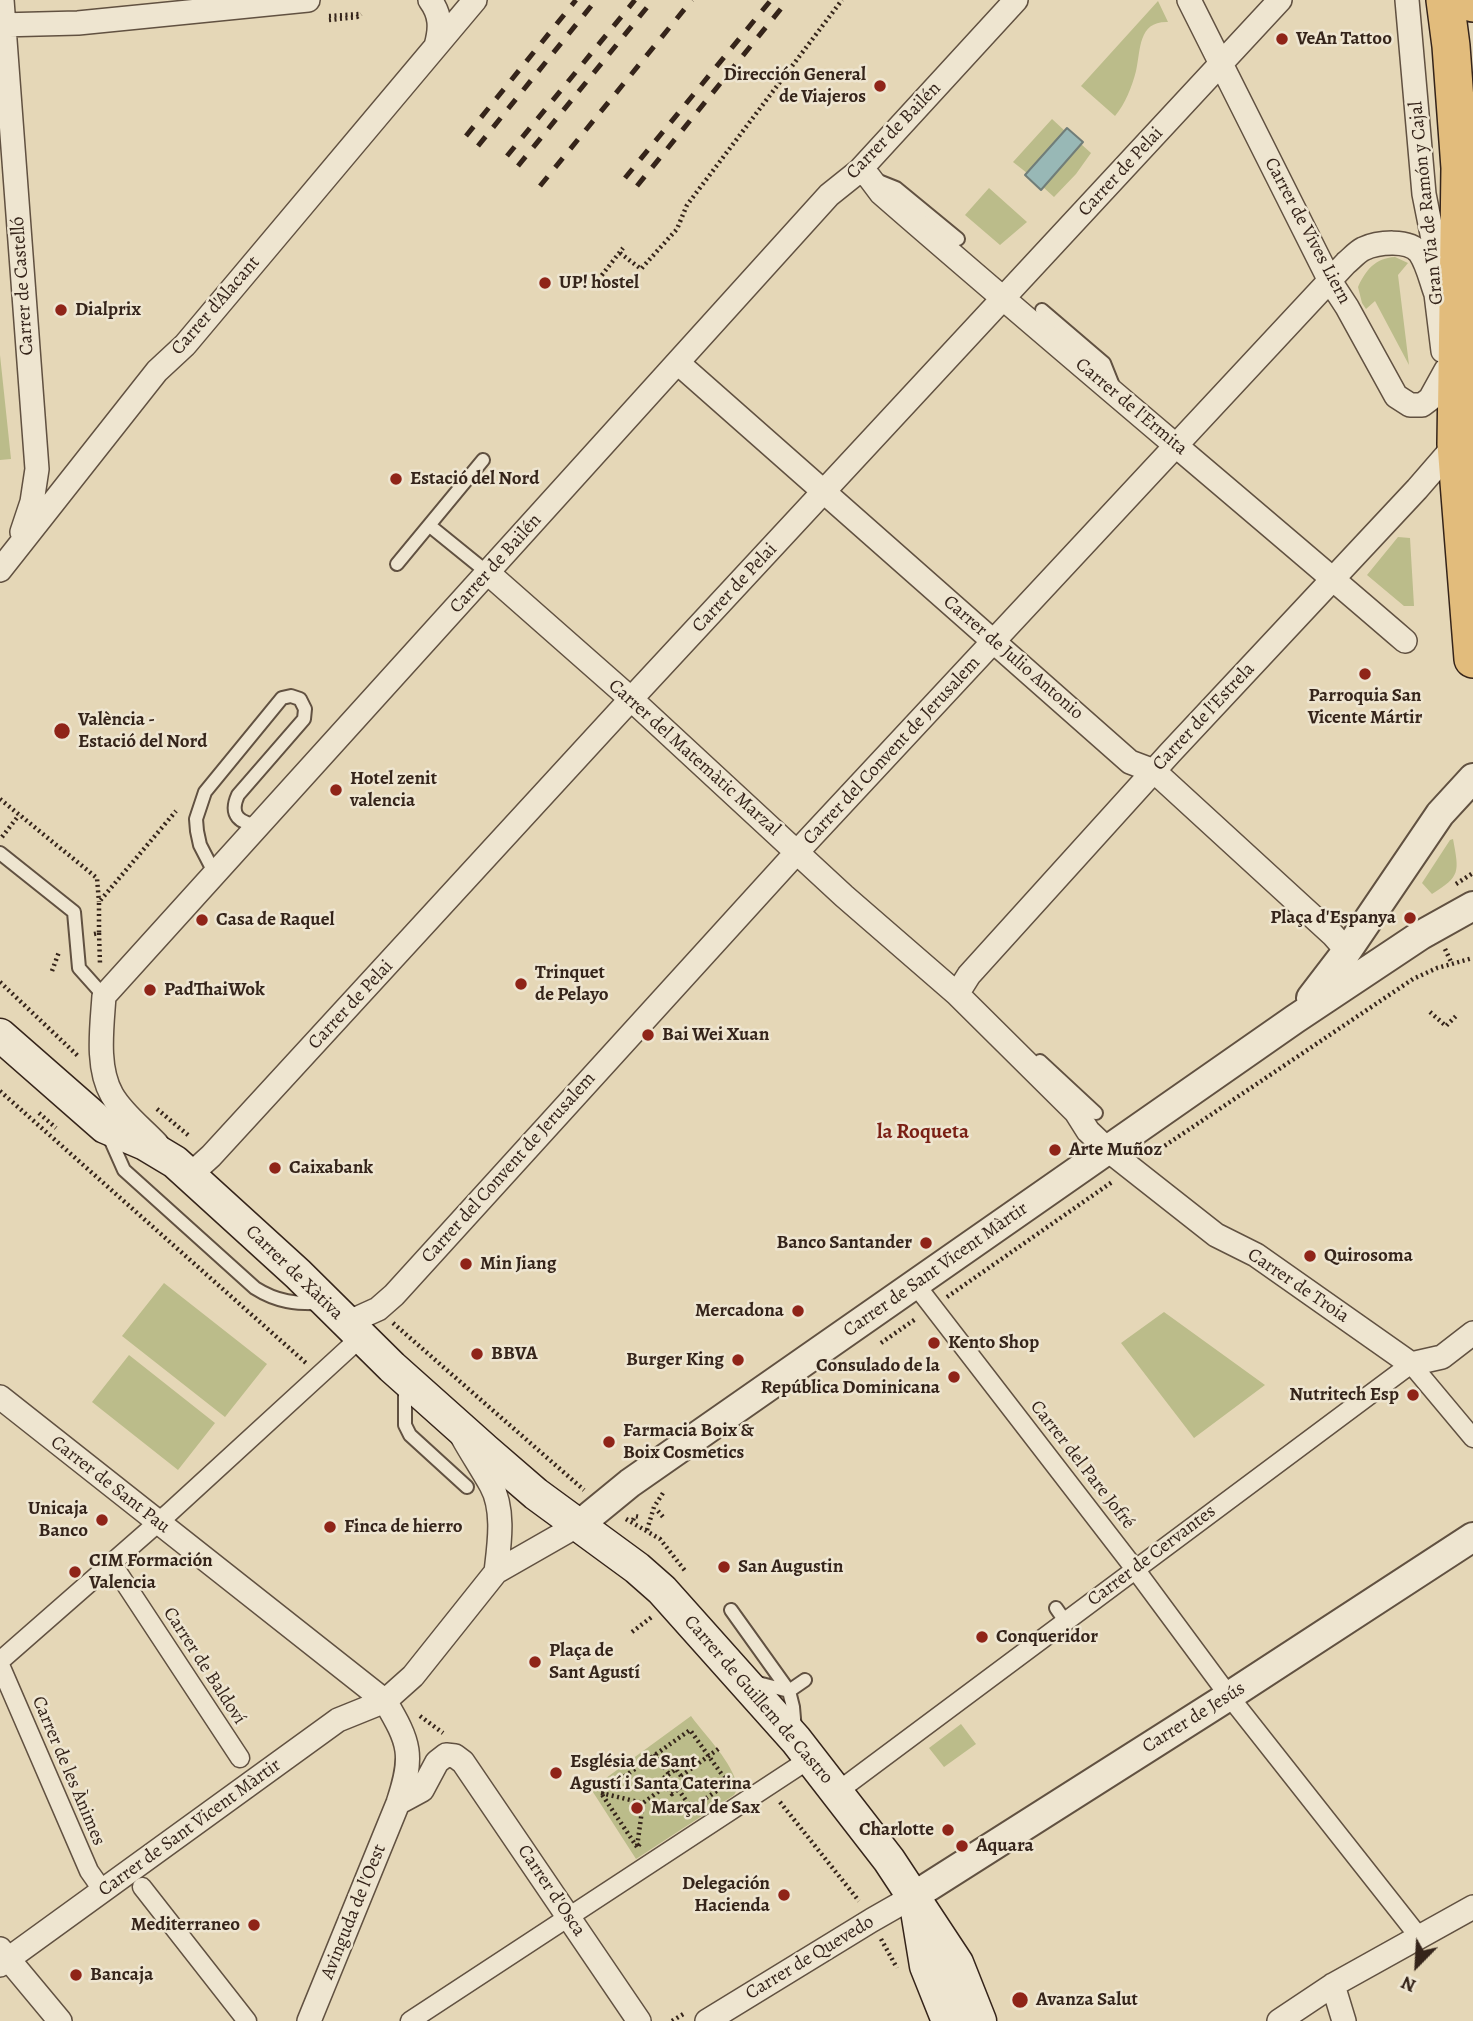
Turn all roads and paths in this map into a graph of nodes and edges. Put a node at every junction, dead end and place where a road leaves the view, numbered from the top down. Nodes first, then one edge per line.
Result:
1 (2, 0) edge
2 (308, 0) edge
3 (430, 0) edge
4 (475, 0) edge
5 (842, 0) edge
6 (1016, 0) edge
7 (1189, 0) edge
8 (1280, 0) edge
9 (1407, 0) edge
10 (1445, 0) edge
11 (329, 18) joint
12 (2, 25) edge
13 (436, 46) junction
14 (1221, 64) junction
15 (5, 110) edge
16 (864, 174) junction
17 (958, 239) dead end
18 (1330, 281) junction
19 (595, 284) dead end
20 (1436, 294) junction
21 (1003, 299) junction
22 (1042, 310) dead end
23 (678, 363) junction
24 (1451, 387) junction
25 (1117, 395) junction
26 (1176, 444) junction
27 (1456, 444) junction
28 (482, 460) dead end
29 (824, 492) junction
30 (430, 526) junction
31 (397, 564) dead end
32 (2, 568) edge
33 (488, 573) junction
34 (1333, 579) junction
35 (1405, 641) dead end
36 (995, 642) junction
37 (1473, 659) edge
38 (631, 699) junction
39 (1154, 771) junction
40 (1473, 778) edge
41 (0, 799) edge
42 (176, 811) dead end
43 (19, 815) junction
44 (260, 825) junction
45 (1, 838) edge
46 (797, 852) junction
47 (0, 853) edge
48 (1473, 873) edge
49 (215, 874) junction
50 (1457, 883) dead end
51 (99, 902) junction
52 (1473, 906) edge
53 (99, 933) junction
54 (89, 934) dead end
55 (1444, 947) dead end
56 (1473, 958) edge
57 (1356, 962) junction
58 (1452, 964) junction
59 (100, 966) dead end
60 (957, 994) junction
61 (104, 996) junction
62 (1430, 1012) dead end
63 (1458, 1014) dead end
64 (0, 1035) edge
65 (1001, 1037) junction
66 (0, 1091) edge
67 (38, 1112) dead end
68 (1096, 1113) dead end
69 (105, 1127) junction
70 (57, 1128) dead end
71 (1108, 1150) junction
72 (179, 1166) junction
73 (1131, 1169) junction
74 (1163, 1181) dead end
75 (1256, 1255) junction
76 (915, 1284) junction
77 (933, 1307) junction
78 (345, 1321) junction
79 (1473, 1334) edge
80 (876, 1346) dead end
81 (1411, 1364) junction
82 (319, 1375) junction
83 (405, 1378) junction
84 (0, 1398) edge
85 (455, 1424) junction
86 (1473, 1438) edge
87 (672, 1486) dead end
88 (467, 1487) dead end
89 (658, 1511) dead end
90 (640, 1517) dead end
91 (663, 1517) dead end
92 (633, 1520) dead end
93 (157, 1523) junction
94 (580, 1524) junction
95 (647, 1530) dead end
96 (1473, 1536) edge
97 (111, 1562) junction
98 (1135, 1569) junction
99 (496, 1572) junction
100 (731, 1610) dead end
101 (0, 1663) edge
102 (741, 1678) junction
103 (805, 1680) dead end
104 (789, 1691) junction
105 (1229, 1696) junction
106 (385, 1701) junction
107 (447, 1736) dead end
108 (721, 1747) dead end
109 (803, 1749) junction
110 (654, 1754) junction
111 (709, 1756) junction
112 (240, 1758) dead end
113 (669, 1774) junction
114 (681, 1776) junction
115 (767, 1785) junction
116 (666, 1786) junction
117 (678, 1789) junction
118 (837, 1792) junction
119 (601, 1793) junction
120 (398, 1803) junction
121 (643, 1804) junction
122 (692, 1809) junction
123 (486, 1814) dead end
124 (681, 1816) dead end
125 (648, 1839) dead end
126 (637, 1846) junction
127 (142, 1887) dead end
128 (103, 1891) junction
129 (914, 1896) junction
130 (1473, 1907) edge
131 (568, 1916) junction
132 (872, 1920) junction
133 (1420, 1938) junction
134 (3, 1957) edge
135 (902, 1977) dead end
136 (1333, 1985) junction
137 (60, 2021) edge
138 (247, 2021) edge
139 (309, 2021) edge
140 (410, 2021) edge
141 (639, 2021) edge
142 (707, 2021) edge
143 (948, 2021) edge
144 (980, 2021) edge
145 (1279, 2021) edge
146 (1344, 2021) edge

1 - 12 street, Carrer de Castelló
2 - 12 street
3 - 13 street
4 - 13 street, Carrer d'Alacant
5 - 19 path
6 - 16 street, Carrer de Bailén
7 - 14 street, Carrer de Vives Liern
8 - 14 street, Carrer de Pelai
9 - 20 street, Gran Via de Ramón y Cajal
10 - 24 main road, Gran Via de Ramón y Cajal
11 - 11 path
12 - 15 street, Carrer de Castelló
13 - 32 street, Carrer d'Alacant
14 - 18 street, Carrer de Vives Liern
14 - 21 street, Carrer de Pelai
15 - 32 street, Carrer de Castelló
16 - 17 lane
16 - 21 street, Carrer de l'Ermita
16 - 23 street, Carrer de Bailén
18 - 20 street, Carrer del Convent de Jerusalem
18 - 24 street, Carrer de Vives Liern
18 - 26 street, Carrer del Convent de Jerusalem
20 - 24 street, Gran Via de Ramón y Cajal
21 - 25 street, Carrer de l'Ermita
21 - 29 street, Carrer de Pelai
22 - 25 lane
23 - 29 street, Carrer de Julio Antonio
23 - 33 street, Carrer de Bailén
24 - 27 main road, Gran Via de Ramón y Cajal
25 - 26 street, Carrer de l'Ermita
26 - 34 street, Carrer de l'Ermita
26 - 36 street, Carrer del Convent de Jerusalem
27 - 34 street, Carrer de l'Estrela
27 - 37 main road, Gran Via de Ramón y Cajal
28 - 30 lane
29 - 36 street, Carrer de Julio Antonio
29 - 38 street, Carrer de Pelai
30 - 31 lane
30 - 33 lane
33 - 38 street, Carrer del Matemàtic Marzal
33 - 44 street, Carrer de Bailén
34 - 35 street, Carrer de l'Ermita
34 - 39 street, Carrer de l'Estrela
36 - 39 street, Carrer de Julio Antonio
36 - 46 street, Carrer del Convent de Jerusalem
38 - 46 street, Carrer del Matemàtic Marzal
38 - 72 street, Carrer de Pelai
39 - 57 street, Carrer de Julio Antonio
39 - 60 street, Carrer de l'Estrela
40 - 57 street
41 - 43 path
42 - 51 path
43 - 45 path
43 - 51 path
44 - 49 street, Carrer de Bailén
44 - 49 lane
46 - 60 street, Carrer del Matemàtic Marzal
46 - 78 street, Carrer del Convent de Jerusalem
47 - 61 lane
48 - 50 path
49 - 61 street, Carrer de Bailén
51 - 53 path
52 - 57 street
53 - 54 path
53 - 59 path
55 - 58 path
56 - 58 path
57 - 71 street, Carrer de Sant Vicent Màrtir
58 - 73 path
60 - 65 street, Carrer del Matemàtic Marzal
61 - 72 street
62 - 63 path
64 - 69 main road, Carrer de Xàtiva
65 - 68 lane
65 - 71 street, Carrer del Matemàtic Marzal
66 - 82 path
67 - 70 path
69 - 72 main road, Carrer de Xàtiva
69 - 78 lane
71 - 73 street, Carrer de Troia
71 - 76 street, Carrer de Sant Vicent Màrtir
72 - 78 main road, Carrer de Xàtiva
73 - 75 street, Carrer de Troia
73 - 77 path
74 - 75 lane
75 - 81 street, Carrer de Troia
76 - 77 street, Carrer del Pare Jofré
76 - 94 street, Carrer de Sant Vicent Màrtir
77 - 80 path
77 - 98 street, Carrer del Pare Jofré
78 - 82 street
78 - 83 main road, Carrer de Xàtiva
79 - 81 street, Carrer de Cervantes
81 - 86 street, Carrer de Troia
81 - 98 street, Carrer de Cervantes
82 - 93 street
83 - 85 main road, Carrer de Xàtiva
83 - 88 lane
84 - 93 street, Carrer de Sant Pau
85 - 94 main road, Carrer de Xàtiva
85 - 99 street
87 - 95 path
89 - 91 path
90 - 92 path
93 - 97 street
93 - 106 street, Carrer de Sant Pau
94 - 99 street
94 - 102 main road, Carrer de Guillem de Castro
96 - 105 street, Carrer de Jesús
97 - 101 street
97 - 112 street, Carrer de Baldoví
98 - 105 street, Carrer del Pare Jofré
98 - 118 street, Carrer de Cervantes
99 - 106 street
100 - 104 lane
101 - 128 street, Carrer de les Ànimes
102 - 104 lane
102 - 109 main road, Carrer de Guillem de Castro
103 - 104 lane
104 - 109 lane
105 - 129 street, Carrer de Jesús
105 - 133 street, Carrer del Pare Jofré
106 - 107 path
106 - 120 street, Avinguda de l'Oest
106 - 128 street, Carrer de Sant Vicent Màrtir
108 - 111 path
109 - 115 street
109 - 118 main road, Carrer de Guillem de Castro
110 - 111 path
110 - 113 path
110 - 119 path
111 - 114 path
111 - 122 path
113 - 114 path
113 - 116 path
114 - 117 path
115 - 131 street
115 - 132 path
116 - 117 path
116 - 121 path
117 - 122 path
118 - 129 main road, Carrer de Guillem de Castro
119 - 121 path
119 - 126 path
120 - 131 street, Carrer d'Osca
120 - 139 street, Avinguda de l'Oest
121 - 126 path
122 - 124 path
123 - 131 lane
125 - 126 path
127 - 138 street
128 - 134 street, Carrer de Sant Vicent Màrtir
129 - 132 street, Carrer de Quevedo
129 - 143 main road, Carrer de Guillem de Castro
129 - 144 main road, Carrer de Guillem de Castro
130 - 133 street
131 - 140 street
131 - 141 street, Carrer d'Osca
132 - 135 path
132 - 142 street, Carrer de Quevedo
133 - 136 street
134 - 137 street
136 - 145 street
136 - 146 street

